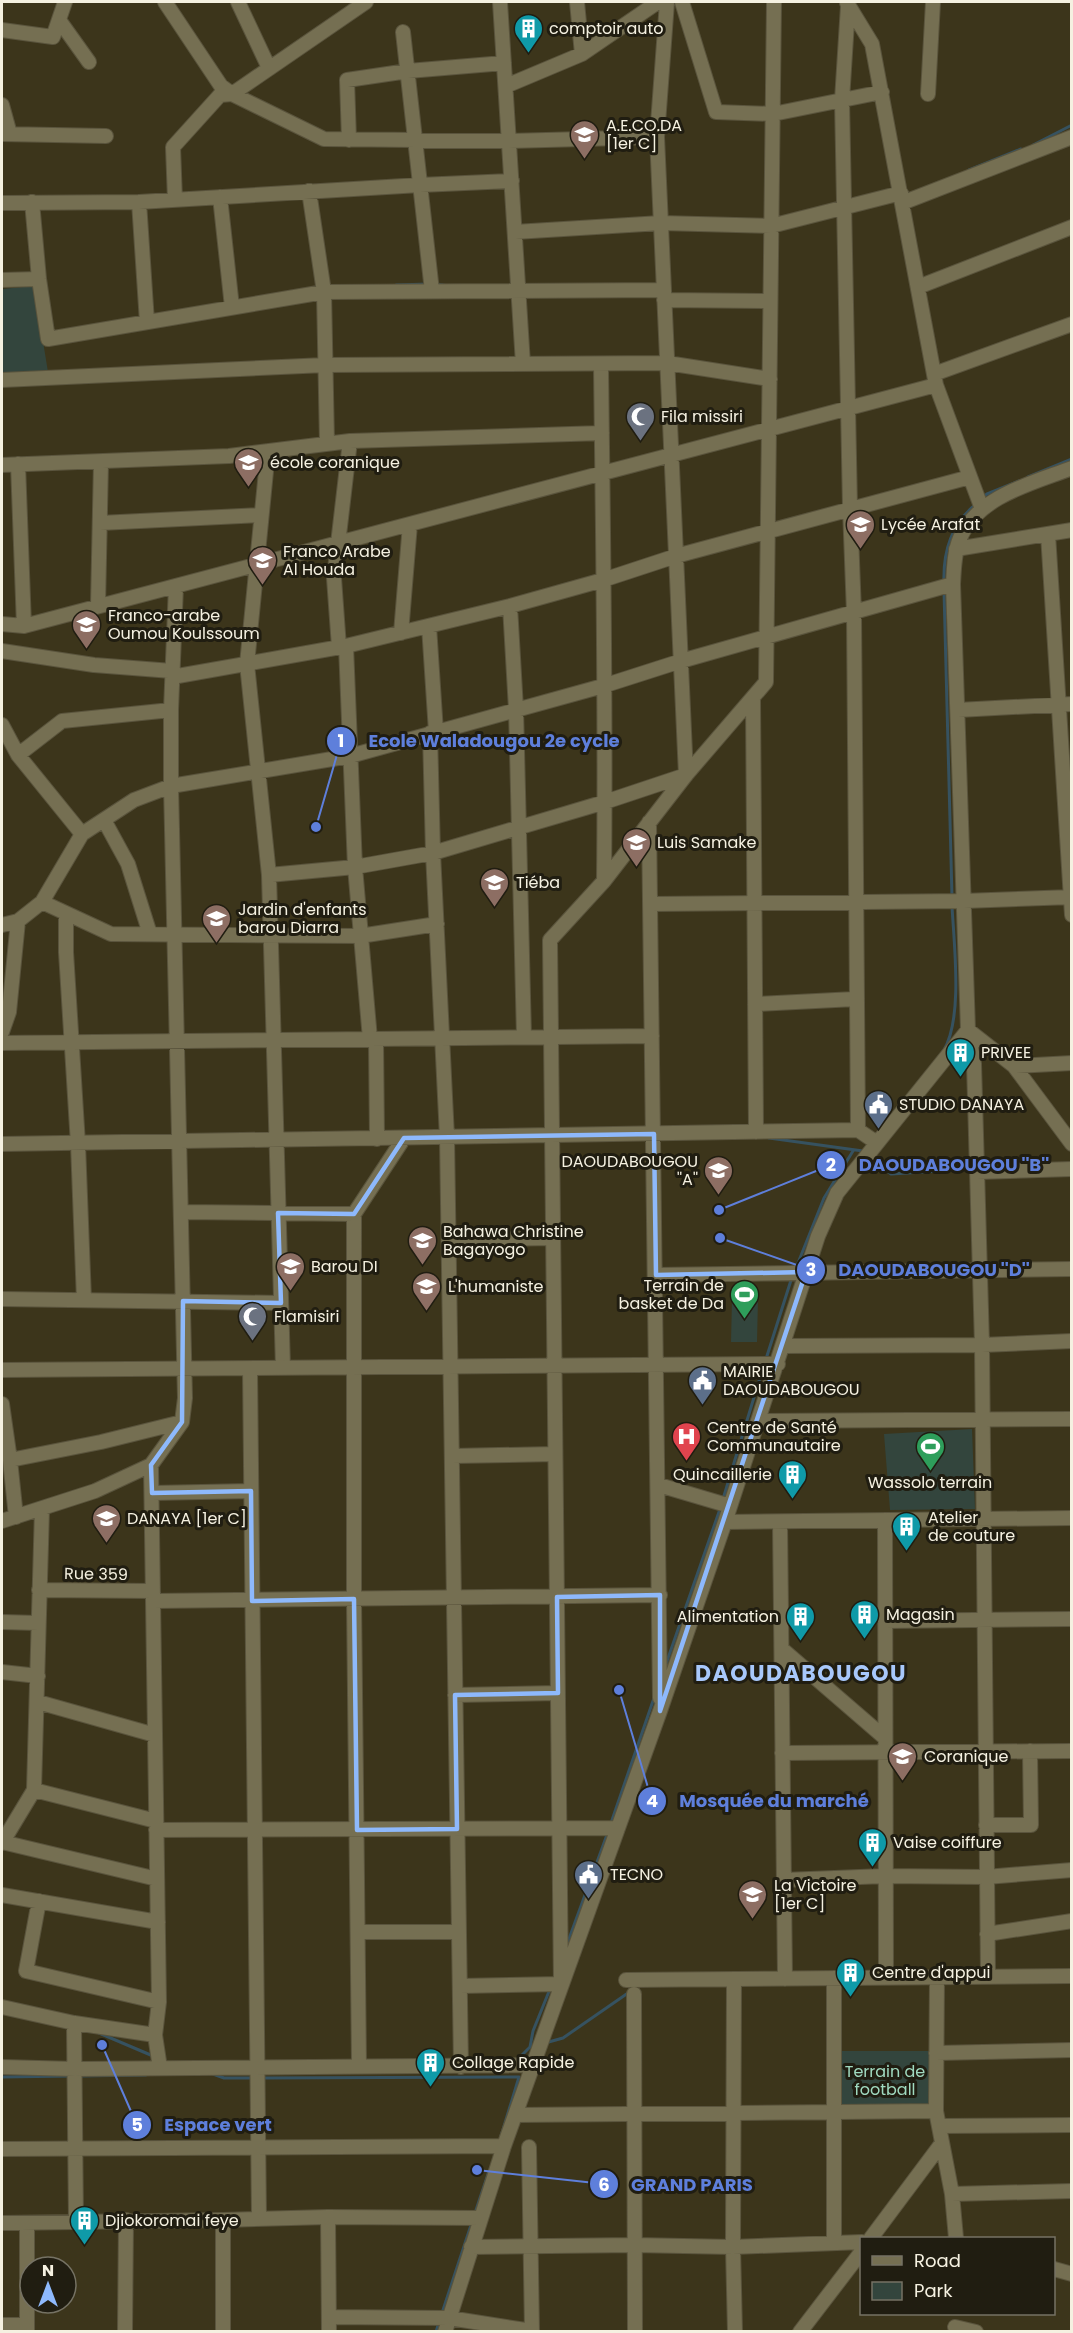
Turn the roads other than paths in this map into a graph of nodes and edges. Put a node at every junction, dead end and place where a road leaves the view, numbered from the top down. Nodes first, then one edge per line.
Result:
1 (65, 2) edge
2 (165, 2) edge
3 (238, 2) edge
4 (366, 2) edge
5 (500, 2) edge
6 (577, 2) edge
7 (658, 2) edge
8 (667, 2) edge
9 (682, 2) edge
10 (774, 2) edge
11 (933, 2) edge
12 (847, 4) edge
13 (59, 20) junction
14 (2, 30) edge
15 (403, 32) dead end
16 (582, 54) junction
17 (89, 62) dead end
18 (504, 63) junction
19 (269, 68) junction
20 (408, 71) junction
21 (506, 86) junction
22 (882, 92) junction
23 (232, 94) junction
24 (928, 94) dead end
25 (842, 100) junction
26 (2, 105) edge
27 (772, 114) junction
28 (6, 134) edge
29 (106, 136) dead end
30 (1071, 136) edge
31 (657, 137) junction
32 (350, 140) junction
33 (415, 141) junction
34 (509, 141) junction
35 (512, 181) junction
36 (420, 185) junction
37 (309, 191) junction
38 (220, 197) junction
39 (902, 198) junction
40 (175, 200) junction
41 (32, 202) junction
42 (139, 202) junction
43 (2, 203) edge
44 (844, 208) junction
45 (661, 223) junction
46 (771, 226) junction
47 (1071, 227) edge
48 (515, 232) junction
49 (39, 279) junction
50 (2, 280) edge
51 (918, 287) junction
52 (519, 290) junction
53 (432, 291) junction
54 (324, 292) junction
55 (664, 295) junction
56 (770, 301) junction
57 (232, 307) junction
58 (147, 322) junction
59 (1071, 324) edge
60 (667, 363) junction
61 (523, 364) junction
62 (601, 364) junction
63 (325, 365) junction
64 (770, 379) junction
65 (2, 380) edge
66 (935, 380) junction
67 (848, 408) junction
68 (769, 429) junction
69 (602, 433) junction
70 (350, 441) junction
71 (327, 442) junction
72 (268, 451) junction
73 (672, 455) junction
74 (101, 462) junction
75 (18, 464) junction
76 (2, 465) edge
77 (1071, 468) edge
78 (602, 473) junction
79 (970, 477) junction
80 (850, 508) junction
81 (982, 509) junction
82 (261, 515) junction
83 (100, 523) junction
84 (410, 524) junction
85 (1071, 530) edge
86 (768, 531) junction
87 (1048, 534) junction
88 (339, 543) junction
89 (956, 549) junction
90 (676, 556) junction
91 (256, 564) junction
92 (603, 580) junction
93 (953, 584) junction
94 (176, 586) junction
95 (98, 606) junction
96 (510, 606) junction
97 (854, 613) junction
98 (2, 624) edge
99 (24, 626) junction
100 (429, 626) junction
101 (401, 633) junction
102 (766, 638) junction
103 (342, 647) junction
104 (2, 651) edge
105 (681, 661) junction
106 (247, 664) junction
107 (172, 674) junction
108 (603, 686) junction
109 (753, 698) junction
110 (1065, 704) edge
111 (516, 709) junction
112 (171, 710) junction
113 (958, 710) junction
114 (2, 724) edge
115 (433, 732) junction
116 (18, 756) junction
117 (350, 756) junction
118 (258, 771) junction
119 (686, 775) junction
120 (171, 786) junction
121 (605, 802) junction
122 (104, 820) junction
123 (649, 822) junction
124 (519, 826) junction
125 (82, 834) junction
126 (433, 853) junction
127 (355, 867) junction
128 (269, 875) junction
129 (604, 881) junction
130 (1071, 897) edge
131 (964, 901) junction
132 (42, 902) junction
133 (755, 903) junction
134 (855, 903) junction
135 (650, 904) junction
136 (66, 915) junction
137 (1071, 915) edge
138 (18, 921) junction
139 (437, 924) junction
140 (2, 925) edge
141 (150, 934) junction
142 (175, 934) junction
143 (271, 935) junction
144 (360, 936) junction
145 (855, 999) junction
146 (755, 1004) junction
147 (968, 1030) junction
148 (2, 1032) edge
149 (652, 1036) junction
150 (524, 1037) junction
151 (551, 1037) junction
152 (442, 1038) junction
153 (373, 1039) junction
154 (274, 1040) junction
155 (177, 1041) junction
156 (71, 1042) junction
157 (2, 1043) edge
158 (1071, 1063) edge
159 (1014, 1066) junction
160 (858, 1131) junction
161 (756, 1132) junction
162 (654, 1134) junction
163 (552, 1136) junction
164 (447, 1137) junction
165 (377, 1138) junction
166 (404, 1138) junction
167 (276, 1140) junction
168 (179, 1142) junction
169 (877, 1143) junction
170 (2, 1144) edge
171 (78, 1144) junction
172 (1071, 1144) edge
173 (1071, 1168) edge
174 (977, 1172) junction
175 (181, 1212) junction
176 (278, 1213) junction
177 (354, 1214) junction
178 (553, 1238) junction
179 (448, 1240) junction
180 (1071, 1269) edge
181 (980, 1270) junction
182 (806, 1272) junction
183 (656, 1275) junction
184 (2, 1299) edge
185 (84, 1300) junction
186 (183, 1302) junction
187 (281, 1303) junction
188 (1071, 1341) edge
189 (982, 1345) junction
190 (783, 1346) junction
191 (778, 1364) junction
192 (554, 1366) junction
193 (657, 1366) junction
194 (450, 1367) junction
195 (283, 1368) junction
196 (352, 1368) junction
197 (185, 1369) junction
198 (250, 1369) junction
199 (2, 1370) edge
200 (2, 1404) edge
201 (1071, 1419) edge
202 (983, 1420) junction
203 (760, 1421) junction
204 (182, 1422) junction
205 (3, 1427) edge
206 (555, 1454) junction
207 (452, 1456) junction
208 (10, 1460) junction
209 (151, 1465) junction
210 (659, 1485) junction
211 (251, 1491) junction
212 (152, 1493) junction
213 (730, 1506) junction
214 (42, 1509) junction
215 (16, 1517) junction
216 (1071, 1518) edge
217 (984, 1519) junction
218 (885, 1520) junction
219 (2, 1521) edge
220 (725, 1522) junction
221 (780, 1522) junction
222 (39, 1590) junction
223 (660, 1595) junction
224 (153, 1596) junction
225 (557, 1596) junction
226 (454, 1598) junction
227 (354, 1599) junction
228 (252, 1601) junction
229 (1071, 1619) edge
230 (985, 1620) junction
231 (885, 1621) junction
232 (2, 1622) edge
233 (38, 1623) junction
234 (782, 1649) junction
235 (2, 1672) edge
236 (38, 1676) junction
237 (558, 1693) junction
238 (455, 1695) junction
239 (38, 1702) junction
240 (660, 1711) junction
241 (155, 1735) junction
242 (885, 1745) junction
243 (986, 1751) junction
244 (1030, 1751) junction
245 (1071, 1751) edge
246 (782, 1753) junction
247 (34, 1790) junction
248 (986, 1825) junction
249 (156, 1826) junction
250 (6, 1828) edge
251 (618, 1828) junction
252 (457, 1829) junction
253 (559, 1829) junction
254 (357, 1830) junction
255 (255, 1831) junction
256 (2, 1842) edge
257 (1071, 1870) edge
258 (885, 1876) junction
259 (986, 1877) junction
260 (157, 1879) junction
261 (784, 1880) junction
262 (2, 1895) edge
263 (39, 1902) junction
264 (1071, 1921) edge
265 (158, 1922) junction
266 (358, 1932) junction
267 (459, 1932) junction
268 (987, 1934) junction
269 (1071, 1976) edge
270 (937, 1977) junction
271 (988, 1977) junction
272 (834, 1978) junction
273 (886, 1978) junction
274 (734, 1979) junction
275 (785, 1979) junction
276 (626, 1980) dead end
277 (561, 1985) junction
278 (460, 1986) junction
279 (634, 1994) dead end
280 (159, 2002) junction
281 (2, 2007) edge
282 (74, 2023) junction
283 (155, 2035) junction
284 (1071, 2050) edge
285 (936, 2053) junction
286 (533, 2065) junction
287 (2, 2067) edge
288 (359, 2067) junction
289 (461, 2067) junction
290 (160, 2068) junction
291 (257, 2068) junction
292 (75, 2069) junction
293 (936, 2111) junction
294 (834, 2112) junction
295 (734, 2113) junction
296 (634, 2114) junction
297 (515, 2115) junction
298 (1071, 2125) edge
299 (939, 2126) junction
300 (942, 2143) junction
301 (504, 2146) junction
302 (258, 2147) junction
303 (529, 2147) dead end
304 (75, 2148) junction
305 (2, 2149) edge
306 (1071, 2191) edge
307 (952, 2194) junction
308 (328, 2217) junction
309 (481, 2218) junction
310 (259, 2219) junction
311 (126, 2220) junction
312 (223, 2220) junction
313 (76, 2221) junction
314 (2, 2223) edge
315 (27, 2223) junction
316 (872, 2237) edge
317 (956, 2237) edge
318 (834, 2242) junction
319 (860, 2242) edge
320 (634, 2245) junction
321 (471, 2247) junction
322 (531, 2247) junction
323 (733, 2247) junction
324 (860, 2252) edge
325 (1055, 2270) edge
326 (1071, 2274) edge
327 (329, 2324) edge
328 (954, 2324) edge
329 (2, 2325) edge
330 (447, 2325) edge
331 (27, 2328) edge
332 (125, 2331) edge
333 (223, 2331) edge
334 (532, 2331) edge
335 (635, 2331) edge
336 (735, 2331) edge
337 (800, 2331) edge
338 (976, 2331) edge

1 - 13 street
2 - 23 street
3 - 19 street
4 - 19 street
5 - 18 street
6 - 16 street
7 - 16 street
8 - 31 street
9 - 27 street
10 - 27 street
11 - 24 street
12 - 22 street
12 - 25 street
13 - 14 street
13 - 17 street
15 - 20 street
16 - 21 street
18 - 20 street
18 - 21 street
19 - 23 street
20 - 32 street
20 - 33 street
21 - 34 street
22 - 25 street
22 - 39 street
23 - 32 street
23 - 40 street
25 - 27 street
25 - 44 street
26 - 28 street
27 - 46 street
28 - 29 street
30 - 39 street
31 - 34 street
31 - 45 street
32 - 33 street
33 - 34 street
33 - 36 street
34 - 35 street
35 - 36 street
35 - 48 street
36 - 37 street
36 - 53 street
37 - 38 street
37 - 54 street
38 - 40 street
38 - 57 street
39 - 44 street
39 - 51 street
40 - 42 street
41 - 42 street
41 - 43 street
41 - 49 street
42 - 58 street
44 - 46 street
44 - 67 street
45 - 46 street
45 - 48 street
45 - 55 street
46 - 56 street
47 - 51 street
48 - 52 street
49 - 50 street
49 - 58 street
51 - 66 street
52 - 53 street
52 - 55 street
52 - 61 street
53 - 54 street
54 - 57 street
54 - 63 street
55 - 56 street
55 - 60 street
56 - 64 street
57 - 58 street
59 - 66 street
60 - 62 street
60 - 64 street
60 - 73 street
61 - 62 street
61 - 63 street
62 - 69 street
63 - 65 street
63 - 71 street
64 - 68 street
66 - 67 street
66 - 79 street
67 - 68 street
67 - 80 street
68 - 73 street
68 - 86 street
69 - 70 street
69 - 78 street
70 - 71 street
70 - 88 street
71 - 72 street
72 - 74 street
72 - 82 street
73 - 78 street
73 - 90 street
74 - 75 street
74 - 83 street
75 - 76 street
75 - 99 street
77 - 81 street
78 - 84 street
78 - 92 street
79 - 80 street
79 - 81 street
80 - 86 street
80 - 97 street
81 - 89 street
82 - 83 street
82 - 91 street
83 - 95 street
84 - 88 street
84 - 101 street
85 - 87 street
86 - 90 street
86 - 102 street
87 - 89 street
87 - 110 street
88 - 91 street
88 - 103 street
89 - 93 street
90 - 92 street
90 - 105 street
91 - 94 street
91 - 106 street
92 - 96 street
92 - 108 street
93 - 97 street
93 - 113 street
94 - 95 street
94 - 107 street
95 - 99 street
96 - 100 street
96 - 111 street
97 - 102 street
97 - 134 street
98 - 99 street
100 - 101 street
100 - 115 street
101 - 103 street
102 - 105 street
102 - 109 street
103 - 106 street
103 - 117 street
104 - 107 street
105 - 108 street
105 - 119 street
106 - 107 street
106 - 118 street
107 - 112 street
108 - 111 street
108 - 121 street
109 - 119 street
109 - 133 street
110 - 113 street
110 - 130 street
111 - 115 street
111 - 124 street
112 - 116 street
112 - 120 street
113 - 131 street
114 - 116 street
115 - 117 street
115 - 126 street
116 - 125 street
117 - 118 street
117 - 127 street
118 - 120 street
118 - 128 street
119 - 121 street
119 - 123 street
120 - 122 street
120 - 142 street
121 - 124 street
121 - 129 street
122 - 125 street
122 - 141 street
123 - 129 street
123 - 135 street
124 - 126 street
124 - 150 street
125 - 132 street
126 - 127 street
126 - 139 street
127 - 128 street
127 - 144 street
128 - 143 street
129 - 151 street
130 - 131 street
130 - 137 street
131 - 134 street
131 - 147 street
132 - 136 street
132 - 138 street
133 - 134 street
133 - 135 street
133 - 146 street
134 - 145 street
135 - 149 street
136 - 141 street
136 - 156 street
138 - 140 street
138 - 148 street
139 - 144 street
139 - 152 street
141 - 142 street
142 - 143 street
142 - 155 street
143 - 144 street
143 - 154 street
144 - 153 street
145 - 146 street
145 - 160 street
146 - 161 street
147 - 159 street
147 - 169 street
147 - 174 street
149 - 151 street
149 - 162 street
150 - 151 street
150 - 152 street
151 - 163 street
152 - 153 street
152 - 164 street
153 - 154 street
153 - 165 street
154 - 155 street
154 - 167 street
155 - 156 street
155 - 168 street
156 - 157 street
156 - 171 street
158 - 159 street
159 - 172 street
160 - 161 street
160 - 169 street
161 - 162 street
162 - 163 street
162 - 183 street
163 - 164 street
163 - 178 street
164 - 166 street
164 - 179 street
165 - 166 street
165 - 167 street
166 - 177 street
167 - 168 street
167 - 176 street
168 - 171 street
168 - 175 street
169 - 182 street
170 - 171 street
171 - 185 street
173 - 174 street
174 - 181 street
175 - 176 street
175 - 186 street
176 - 177 street
176 - 187 street
177 - 196 street
178 - 179 street
178 - 192 street
179 - 194 street
180 - 181 street
181 - 182 street
181 - 189 street
182 - 183 street
182 - 190 street
183 - 193 street
184 - 185 street
185 - 186 street
186 - 187 street
186 - 197 street
187 - 195 street
188 - 189 street
189 - 190 street
189 - 202 street
190 - 191 street
191 - 193 street
191 - 203 street
192 - 193 street
192 - 194 street
192 - 206 street
193 - 210 street
194 - 196 street
194 - 207 street
195 - 196 street
195 - 198 street
196 - 227 street
197 - 198 street
197 - 199 street
197 - 204 street
198 - 211 street
200 - 205 street
201 - 202 street
202 - 203 street
202 - 217 street
203 - 213 street
204 - 208 street
204 - 209 street
205 - 208 street
206 - 207 street
206 - 225 street
207 - 226 street
208 - 215 street
209 - 212 street
209 - 214 street
210 - 213 street
210 - 223 street
211 - 212 street
211 - 228 street
212 - 224 street
213 - 220 street
214 - 215 street
214 - 222 street
215 - 219 street
216 - 217 street
217 - 218 street
217 - 230 street
218 - 221 street
218 - 231 street
220 - 221 street
220 - 240 street
221 - 234 street
222 - 224 street, Rue 359
222 - 233 street
223 - 225 street, Rue 359
223 - 240 street
224 - 228 street, Rue 359
224 - 241 street
225 - 226 street, Rue 359
225 - 237 street
226 - 227 street, Rue 359
226 - 238 street
227 - 228 street, Rue 359
227 - 254 street
228 - 255 street
229 - 230 street
230 - 231 street
230 - 243 street
231 - 242 street
232 - 233 street
233 - 236 street
234 - 242 street
234 - 246 street
235 - 236 street
236 - 239 street
237 - 238 street
237 - 253 street
238 - 252 street
239 - 241 street
239 - 247 street
240 - 251 street
241 - 249 street
242 - 243 street
242 - 246 street
242 - 258 street
243 - 244 street
243 - 248 street
244 - 245 street
244 - 248 street
246 - 261 street
247 - 249 street
247 - 250 street
248 - 259 street
249 - 255 street
249 - 260 street
250 - 256 street
251 - 253 street
251 - 277 street
252 - 253 street
252 - 254 street
252 - 267 street
253 - 277 street
254 - 255 street
254 - 266 street
255 - 291 street
256 - 260 street
257 - 259 street
258 - 259 street
258 - 261 street
258 - 273 street
259 - 268 street
260 - 265 street
261 - 275 street
262 - 263 street
263 - 265 street
263 - 280 street
264 - 268 street
265 - 280 street
266 - 267 street
266 - 288 street
267 - 278 street
268 - 271 street
269 - 271 street
270 - 271 street
270 - 273 street
270 - 285 street
272 - 273 street
272 - 275 street
272 - 294 street
274 - 275 street
274 - 276 street
274 - 295 street
277 - 278 street
277 - 286 street
278 - 289 street
279 - 296 street
280 - 283 street
281 - 282 street
282 - 283 street
282 - 292 street
283 - 290 street
284 - 285 street
285 - 293 street
286 - 289 street
286 - 297 street
287 - 292 street
288 - 289 street
288 - 291 street
290 - 291 street
290 - 292 street
291 - 302 street
292 - 304 street
293 - 294 street
293 - 299 street
294 - 295 street
294 - 318 street
295 - 296 street
295 - 323 street
296 - 297 street
296 - 320 street
297 - 301 street
298 - 299 street
299 - 300 street
300 - 307 street
300 - 316 street
301 - 302 street
301 - 309 street
302 - 304 street
302 - 310 street
303 - 322 street
304 - 305 street
304 - 313 street
306 - 307 street
307 - 317 street
308 - 309 street
308 - 310 street
308 - 327 street
309 - 321 street
310 - 312 street
311 - 312 street
311 - 313 street
311 - 332 street
312 - 333 street
313 - 315 street
314 - 315 street
315 - 331 street
318 - 319 street
318 - 323 street
320 - 322 street
320 - 323 street
320 - 335 street
321 - 322 street
321 - 330 street
322 - 334 street
323 - 336 street
324 - 337 street
325 - 326 street
327 - 330 street
328 - 338 street
329 - 331 street
330 - 334 street

